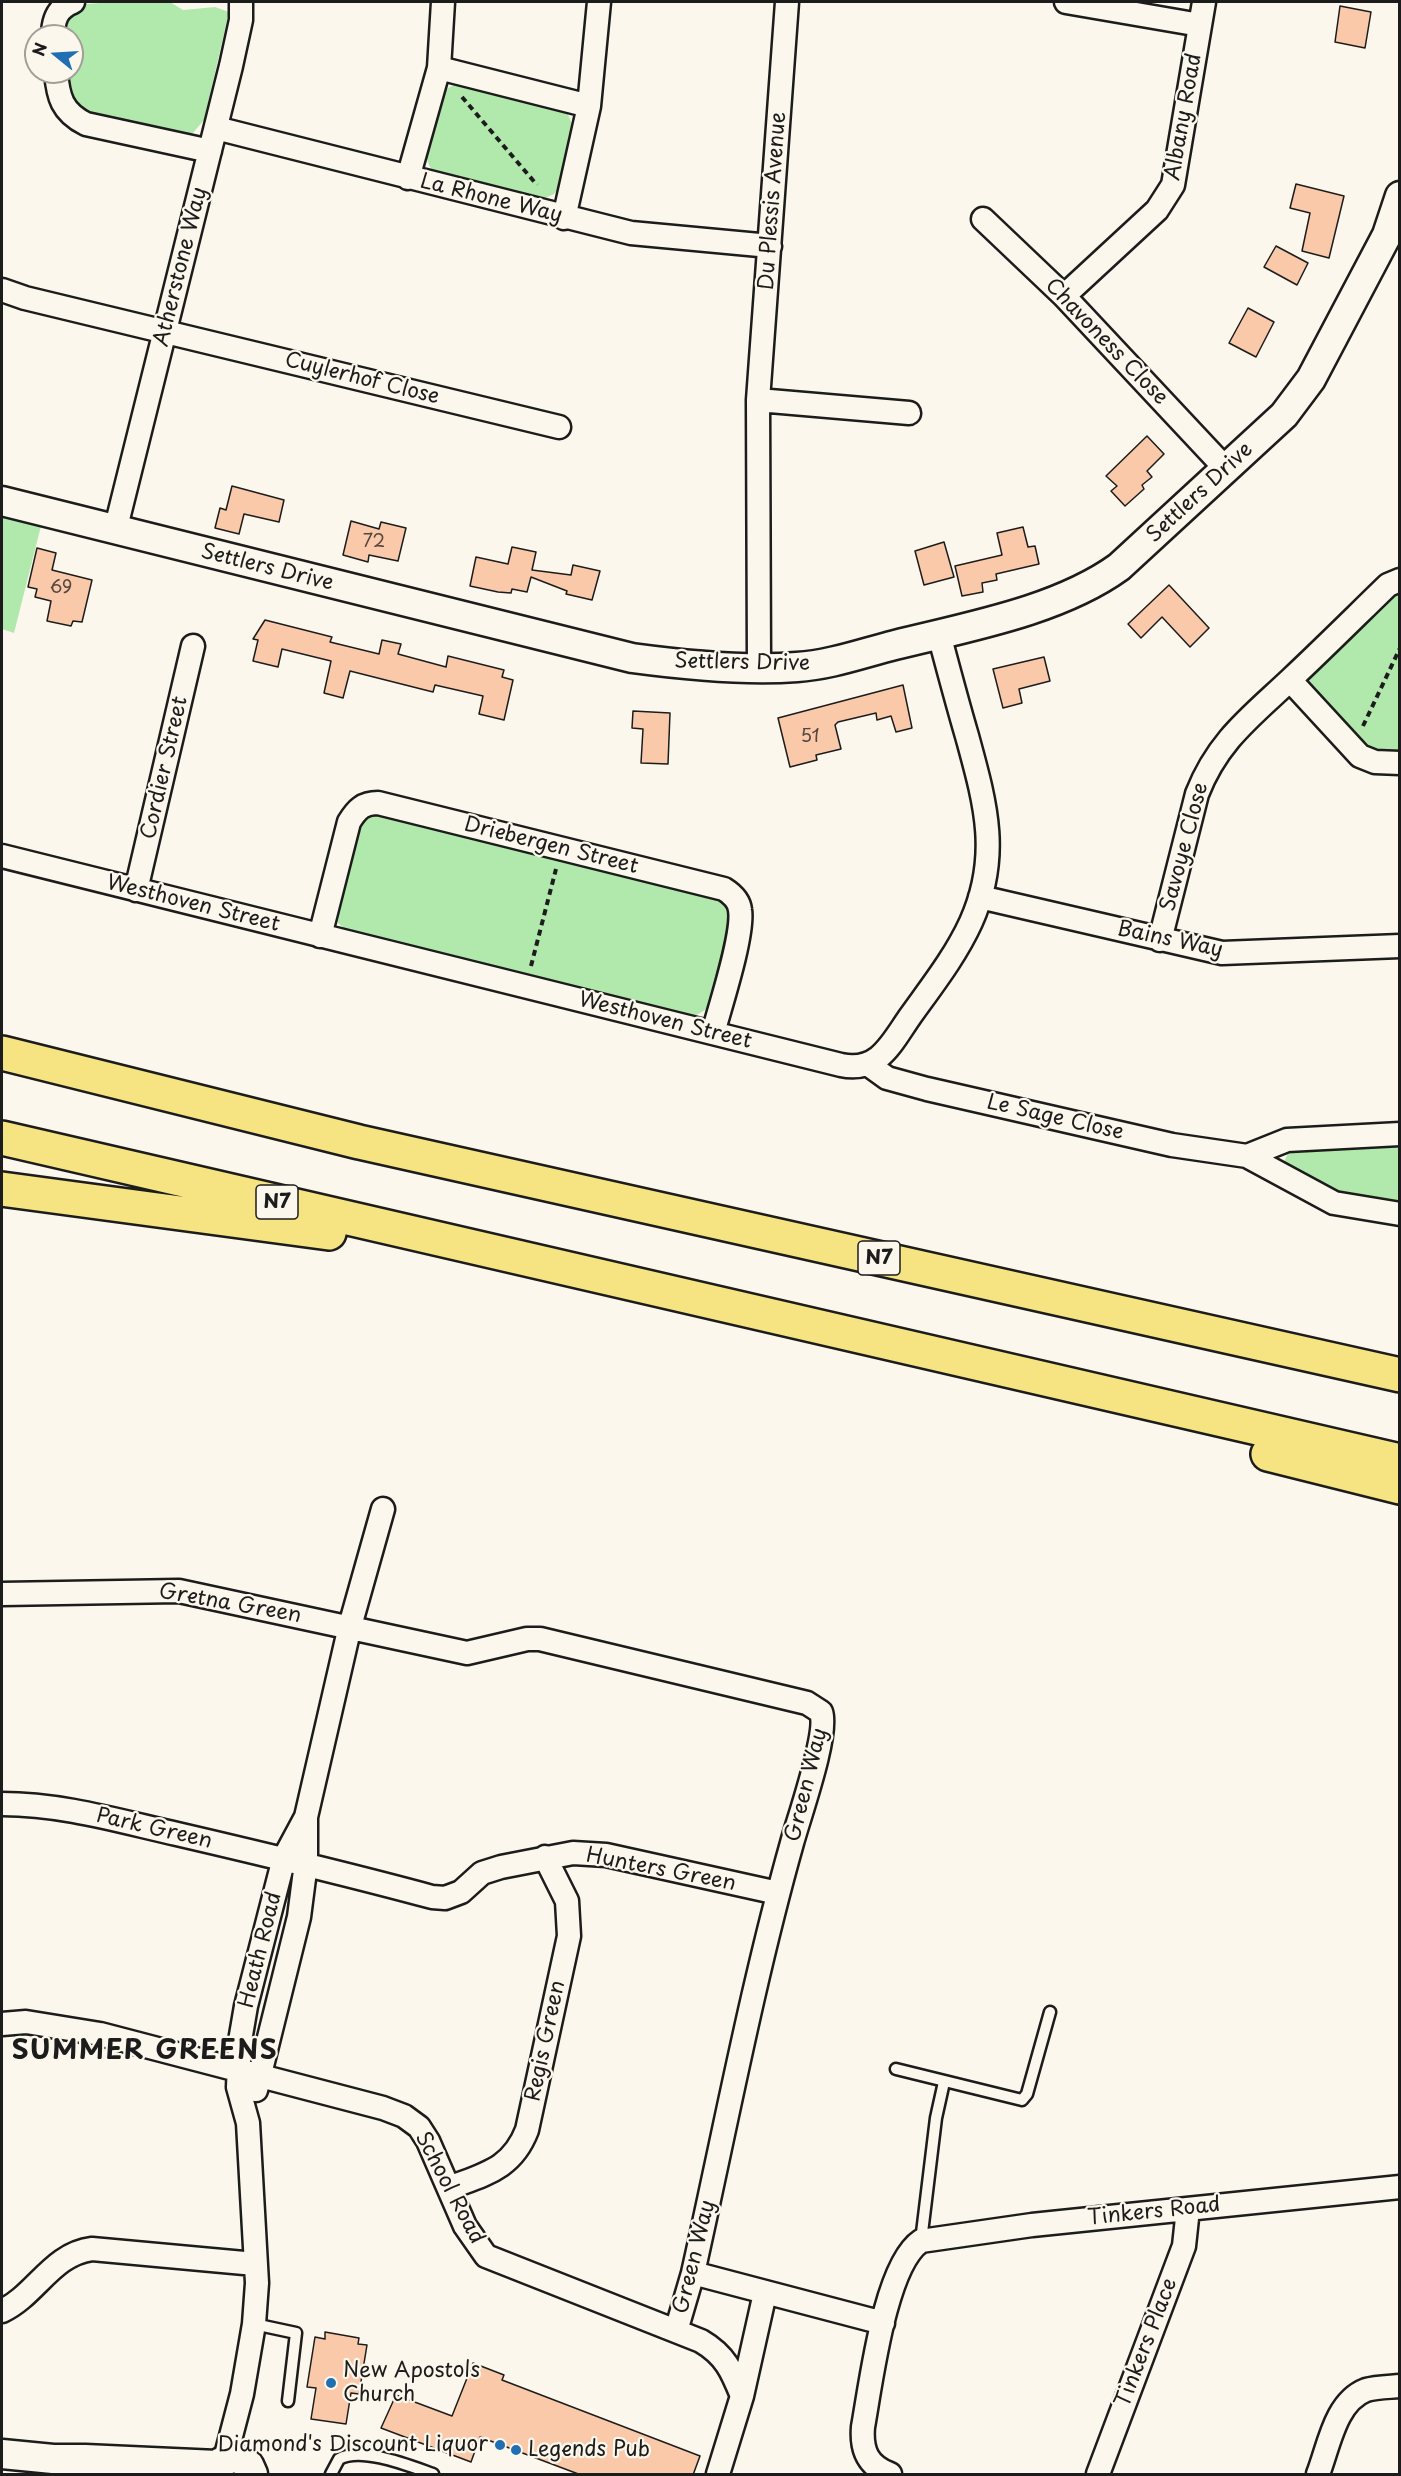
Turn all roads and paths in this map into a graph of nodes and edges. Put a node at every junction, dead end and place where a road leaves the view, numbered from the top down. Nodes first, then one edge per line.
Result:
1 (73, 2) edge
2 (242, 2) edge
3 (443, 2) edge
4 (599, 2) edge
5 (788, 2) edge
6 (1066, 2) edge
7 (1204, 2) edge
8 (54, 24) edge
9 (1200, 25) junction
10 (438, 68) junction
11 (58, 84) edge
12 (589, 106) junction
13 (216, 128) junction
14 (210, 151) junction
15 (408, 178) junction
16 (1400, 196) edge
17 (564, 218) junction
18 (983, 219) dead end
19 (770, 246) junction
20 (2, 290) edge
21 (1064, 296) junction
22 (165, 330) junction
23 (758, 400) junction
24 (909, 413) dead end
25 (558, 427) dead end
26 (1226, 469) junction
27 (2, 501) edge
28 (115, 531) junction
29 (1400, 580) edge
30 (939, 634) junction
31 (193, 646) dead end
32 (1400, 648) edge
33 (759, 666) junction
34 (1290, 680) junction
35 (1352, 749) junction
36 (1400, 762) edge
37 (561, 849) junction
38 (2, 856) edge
39 (136, 890) junction
40 (980, 897) junction
41 (320, 936) junction
42 (1160, 940) junction
43 (1400, 946) edge
44 (526, 987) junction
45 (713, 1033) junction
46 (2, 1053) edge
47 (869, 1065) junction
48 (1400, 1134) edge
49 (2, 1138) edge
50 (1247, 1156) junction
51 (2, 1189) edge
52 (1400, 1214) edge
53 (527, 1260) junction
54 (1400, 1375) edge
55 (1195, 1415) junction
56 (1400, 1461) edge
57 (1400, 1487) edge
58 (383, 1509) dead end
59 (2, 1594) edge
60 (350, 1626) junction
61 (2, 1804) edge
62 (545, 1857) junction
63 (295, 1861) junction
64 (778, 1893) junction
65 (1050, 2012) dead end
66 (2, 2024) edge
67 (896, 2069) dead end
68 (238, 2070) junction
69 (260, 2076) junction
70 (944, 2082) junction
71 (248, 2123) junction
72 (1400, 2187) edge
73 (449, 2188) junction
74 (1188, 2209) junction
75 (916, 2244) junction
76 (255, 2264) junction
77 (693, 2273) junction
78 (765, 2293) junction
79 (2, 2311) edge
80 (882, 2324) junction
81 (254, 2325) junction
82 (676, 2331) junction
83 (1400, 2386) edge
84 (742, 2396) junction
85 (288, 2401) dead end
86 (2, 2454) edge
87 (53, 2460) junction
88 (241, 2468) edge
89 (127, 2475) edge
90 (331, 2475) edge
91 (433, 2475) edge
92 (718, 2475) edge
93 (890, 2475) edge
94 (1098, 2475) edge
95 (1318, 2475) edge

1 - 8 street
2 - 13 street, Atherstone Way
3 - 10 street
4 - 12 street
5 - 19 street, Du Plessis Avenue
6 - 9 street
7 - 9 street, Albany Road
9 - 21 street, Albany Road
10 - 12 street
10 - 15 street
10 - 17 path
11 - 14 street
12 - 17 street
13 - 14 street, Atherstone Way
13 - 15 street, La Rhone Way
14 - 22 street, Atherstone Way
15 - 17 street, La Rhone Way
16 - 26 street, Settlers Drive
17 - 19 street, La Rhone Way
18 - 21 street, Chavoness Close
19 - 23 street, Du Plessis Avenue
20 - 22 street, Cuylerhof Close
21 - 26 street, Chavoness Close
22 - 25 street, Cuylerhof Close
22 - 28 street, Atherstone Way
23 - 24 street
23 - 33 street, Du Plessis Avenue
26 - 30 street, Settlers Drive
27 - 28 street, Settlers Drive
28 - 33 street, Settlers Drive
29 - 34 street, Savoye Close
30 - 33 street, Settlers Drive
30 - 40 street
31 - 39 street, Cordier Street
32 - 35 path
34 - 35 street
34 - 42 street, Savoye Close
35 - 36 street
37 - 41 street, Driebergen Street
37 - 44 path
37 - 45 street, Driebergen Street
38 - 39 street, Westhoven Street
39 - 41 street, Westhoven Street
40 - 42 street, Bains Way
40 - 47 street
41 - 44 street, Westhoven Street
42 - 43 street, Bains Way
44 - 45 street, Westhoven Street
45 - 47 street, Westhoven Street
46 - 54 highway, N7
47 - 50 street, Le Sage Close
48 - 50 street
49 - 53 highway, N7
50 - 52 street, Le Sage Close
51 - 53 highway
53 - 55 highway, N7
55 - 56 highway, N7
55 - 57 highway
58 - 60 street, Heath Road
59 - 60 street, Gretna Green
60 - 63 street, Heath Road
60 - 64 street, Green Way
61 - 63 street, Park Green
62 - 63 street, Hunters Green
62 - 64 street, Hunters Green
62 - 73 street, Regis Green
63 - 68 street, Heath Road
63 - 69 street, Heath Road
64 - 77 street, Green Way
65 - 70 lane
66 - 68 street, School Road
67 - 70 lane
68 - 69 street, School Road
68 - 71 street, Heath Road
69 - 71 street, Heath Road
69 - 73 street, School Road
70 - 75 lane
71 - 76 street, Heath Road
72 - 74 street, Tinkers Road
73 - 82 street, School Road
74 - 75 street, Tinkers Road
74 - 94 street, Tinkers Place
75 - 80 street
76 - 79 street
76 - 81 street, Heath Road
77 - 78 street
77 - 82 street, Green Way
78 - 80 street
78 - 84 street
80 - 93 street
81 - 85 lane
81 - 88 street, Heath Road
82 - 84 street, School Road
83 - 95 street
84 - 92 street
86 - 87 street
87 - 88 street
87 - 89 street
90 - 91 lane

